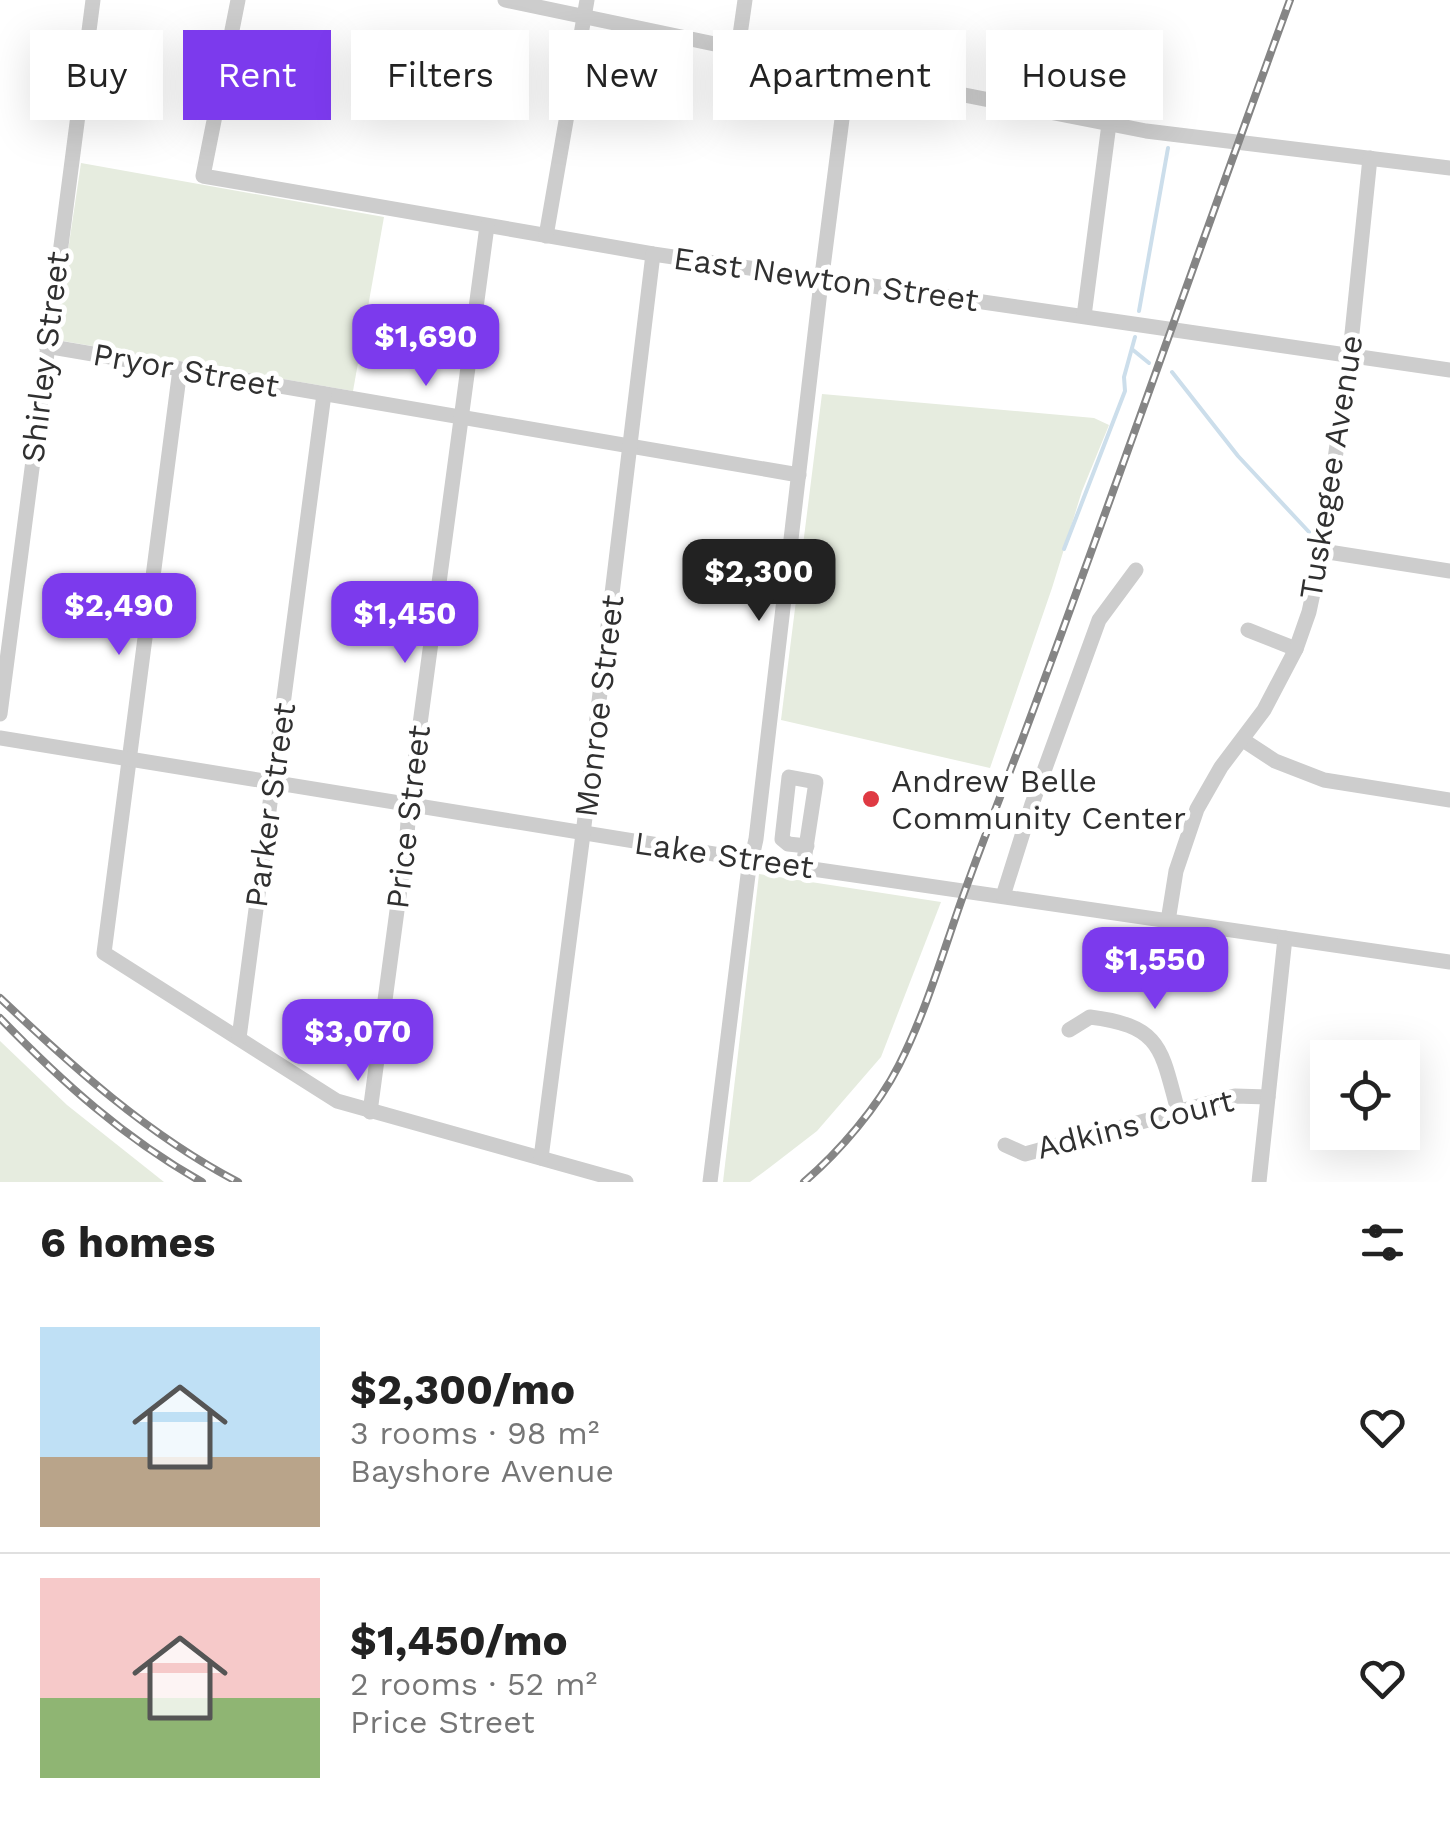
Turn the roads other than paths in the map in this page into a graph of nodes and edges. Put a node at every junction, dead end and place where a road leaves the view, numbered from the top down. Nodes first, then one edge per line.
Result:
1 (93, 0) edge
2 (238, 0) edge
3 (505, 0) edge
4 (745, 0) edge
5 (586, 8) edge
6 (741, 30) edge
7 (713, 42) edge
8 (966, 96) edge
9 (842, 120) edge
10 (1109, 124) junction
11 (1370, 158) junction
12 (1450, 168) edge
13 (488, 226) junction
14 (546, 236) junction
15 (652, 254) junction
16 (821, 280) junction
17 (1084, 316) junction
18 (46, 346) junction
19 (1350, 354) junction
20 (180, 369) junction
21 (1450, 370) edge
22 (324, 394) junction
23 (462, 417) junction
24 (631, 445) junction
25 (799, 475) junction
26 (1322, 551) junction
27 (1136, 570) dead end
28 (1450, 571) edge
29 (1248, 630) dead end
30 (1296, 649) junction
31 (0, 714) edge
32 (0, 738) edge
33 (1242, 740) junction
34 (128, 758) junction
35 (764, 773) junction
36 (788, 777) junction
37 (274, 783) junction
38 (1450, 800) edge
39 (409, 806) junction
40 (583, 834) junction
41 (806, 846) junction
42 (751, 860) junction
43 (804, 867) junction
44 (1003, 896) junction
45 (1168, 920) junction
46 (1285, 938) junction
47 (1450, 962) edge
48 (1069, 1030) dead end
49 (239, 1038) junction
50 (1268, 1097) junction
51 (370, 1112) junction
52 (1178, 1112) junction
53 (1004, 1144) dead end
54 (541, 1158) junction
55 (626, 1182) edge
56 (710, 1182) edge
57 (1259, 1182) edge

1 - 18 street, Shirley Street
2 - 13 street, East Newton Street
3 - 5 street
4 - 6 street
5 - 7 street
5 - 14 street
8 - 10 street
9 - 16 street
10 - 11 street
10 - 17 street
11 - 12 street
11 - 19 street, Tuskegee Avenue
13 - 14 street, East Newton Street
13 - 23 street, Price Street
14 - 15 street, East Newton Street
15 - 16 street, East Newton Street
15 - 24 street, Monroe Street
16 - 17 street, East Newton Street
16 - 25 street
17 - 19 street, East Newton Street
18 - 20 street, Pryor Street
18 - 31 street, Shirley Street
19 - 21 street, East Newton Street
19 - 26 street, Tuskegee Avenue
20 - 22 street, Pryor Street
20 - 34 street
22 - 23 street, Pryor Street
22 - 37 street, Parker Street
23 - 24 street, Pryor Street
23 - 39 street, Price Street
24 - 25 street, Pryor Street
24 - 40 street, Monroe Street
25 - 35 street
26 - 28 street
26 - 30 street, Tuskegee Avenue
27 - 44 street
29 - 30 street
30 - 33 street, Tuskegee Avenue
32 - 34 street, Lake Street
33 - 38 street
33 - 45 street, Tuskegee Avenue
34 - 37 street, Lake Street
34 - 49 street
35 - 36 street
35 - 42 street
36 - 41 street
36 - 41 street
37 - 39 street, Lake Street
37 - 49 street, Parker Street
39 - 40 street, Lake Street
39 - 51 street, Price Street
40 - 42 street, Lake Street
40 - 54 street, Monroe Street
41 - 43 street
42 - 43 street, Lake Street
42 - 56 street
43 - 44 street, Lake Street
44 - 45 street, Lake Street
45 - 46 street, Lake Street
46 - 47 street, Lake Street
46 - 50 street
48 - 52 street
49 - 51 street
50 - 52 street, Adkins Court
50 - 57 street
51 - 54 street
52 - 53 street, Adkins Court
54 - 55 street

